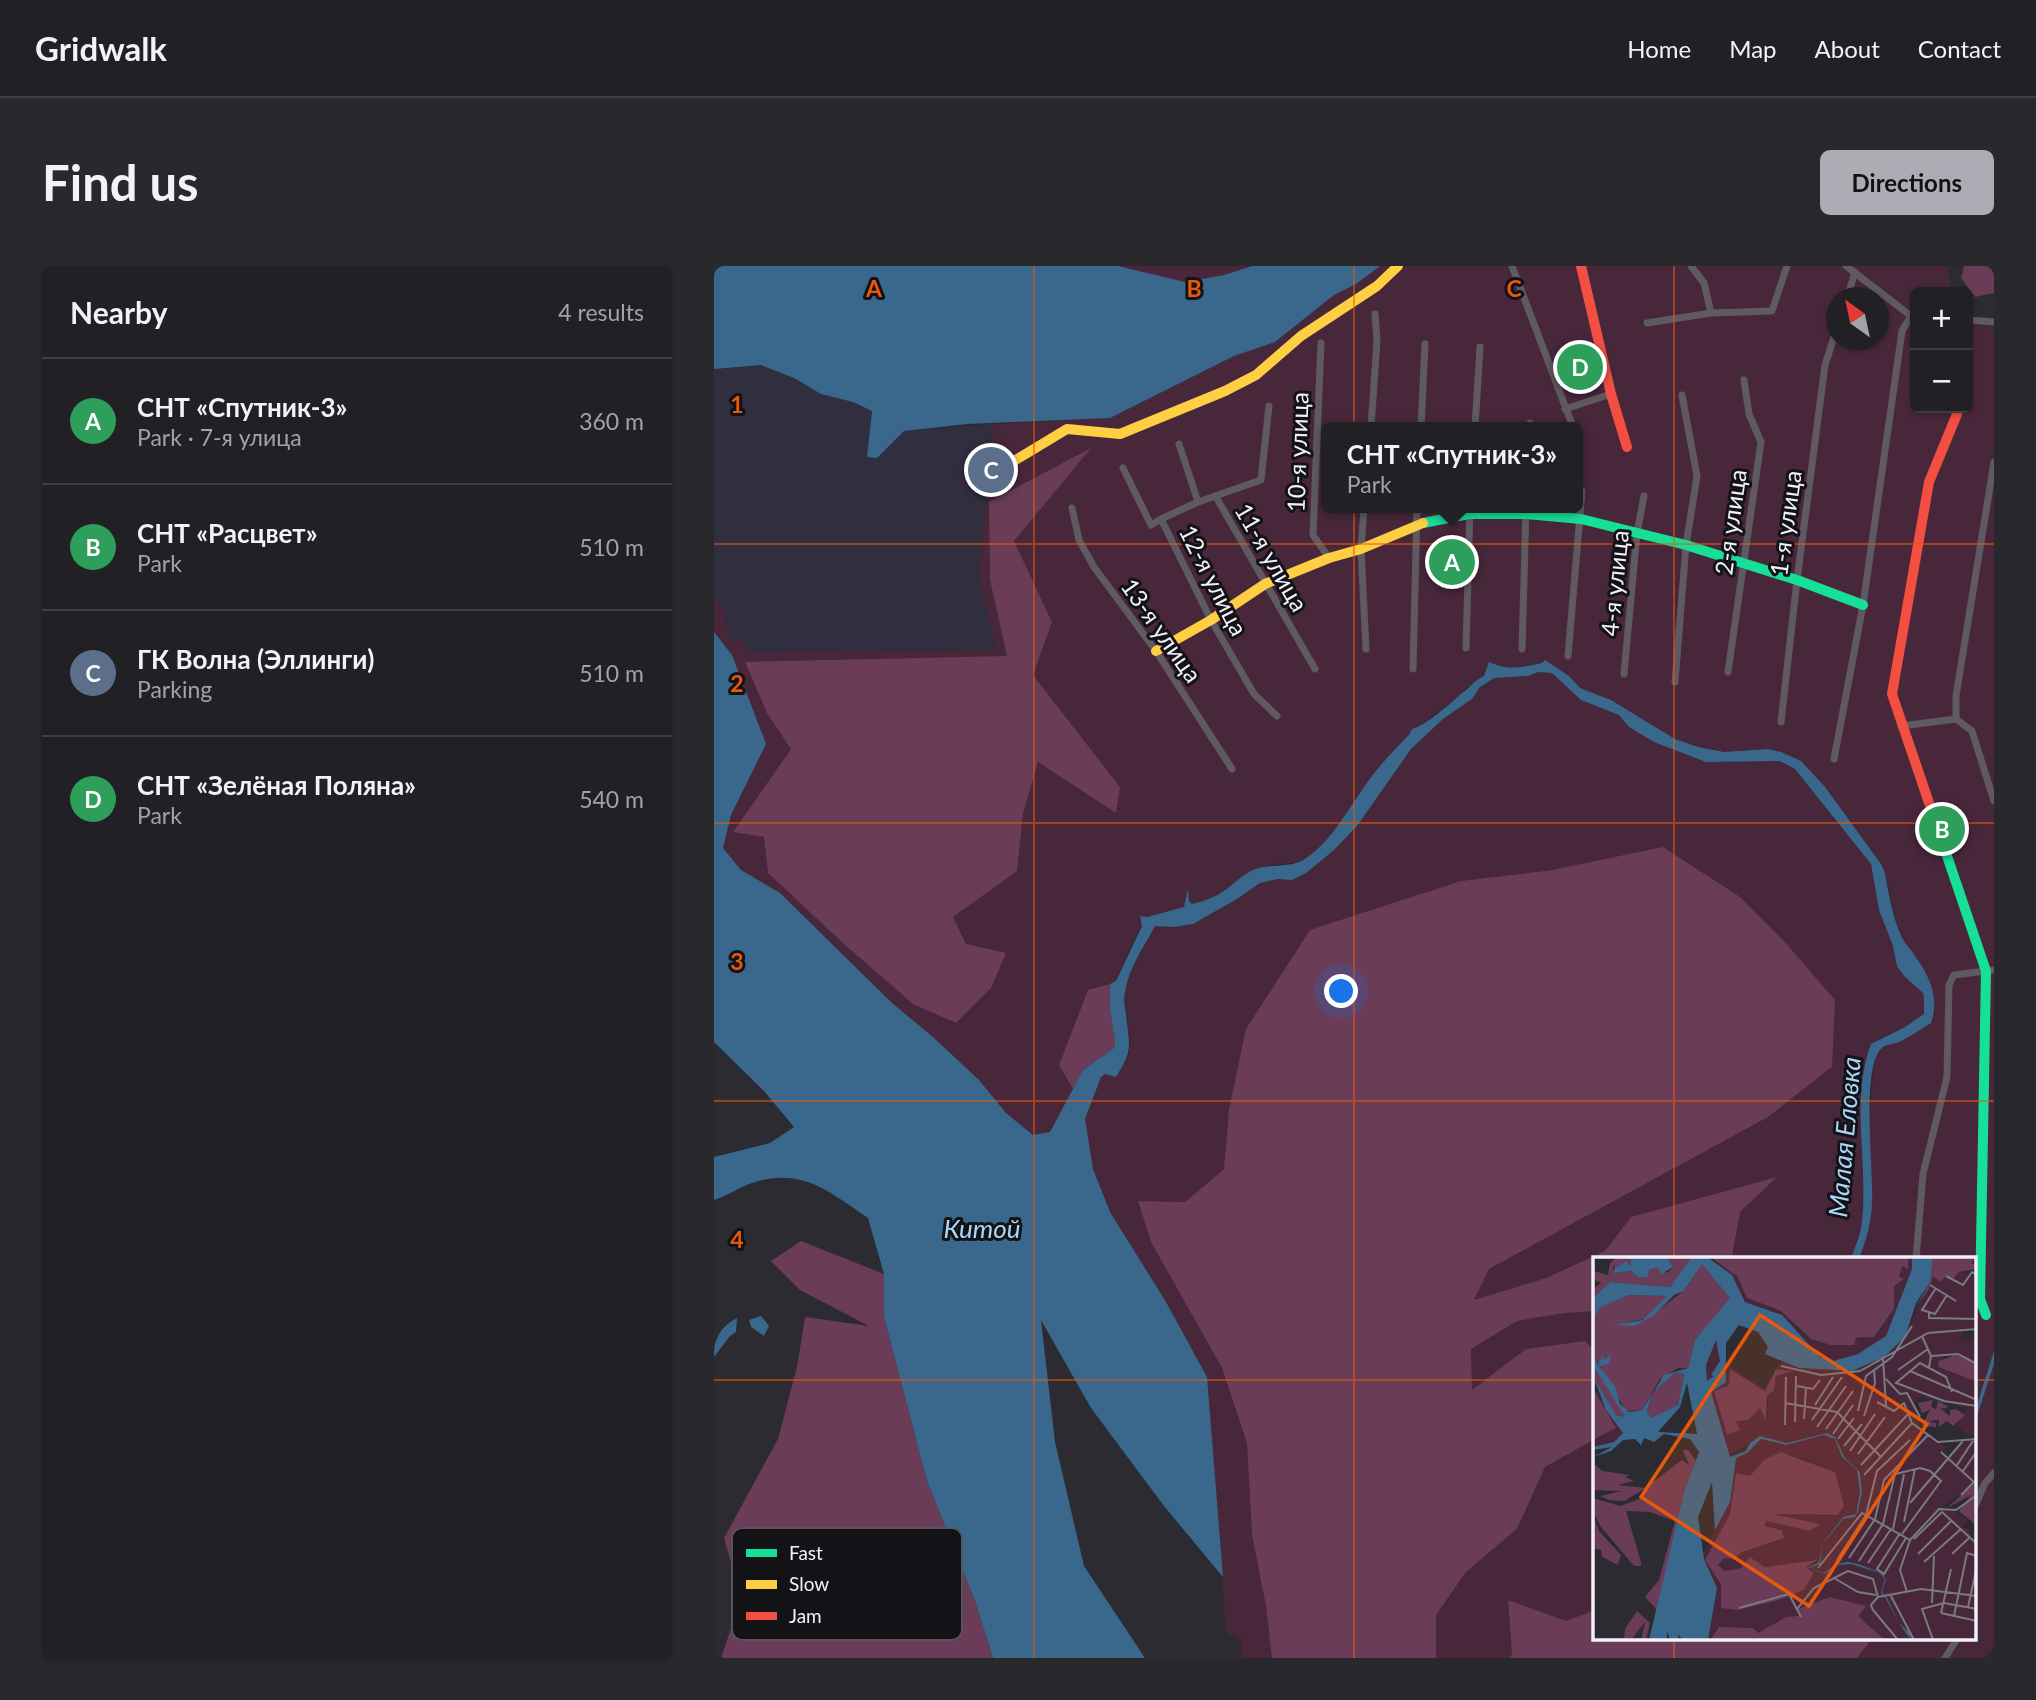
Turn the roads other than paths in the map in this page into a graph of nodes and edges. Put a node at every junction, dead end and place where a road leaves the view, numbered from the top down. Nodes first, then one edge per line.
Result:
1 (1398, 266) edge
2 (1513, 266) edge
3 (1581, 266) edge
4 (1691, 266) edge
5 (1787, 266) edge
6 (1846, 266) edge
7 (1855, 272) junction
8 (1850, 287) edge
9 (1711, 313) junction
10 (1375, 314) dead end
11 (1910, 314) edge
12 (1910, 320) edge
13 (1973, 320) edge
14 (1994, 322) edge
15 (1647, 323) dead end
16 (1321, 343) dead end
17 (1425, 344) dead end
18 (1480, 346) dead end
19 (1830, 350) edge
20 (1744, 380) dead end
21 (1611, 394) junction
22 (1682, 395) dead end
23 (1269, 406) dead end
24 (1565, 409) junction
25 (1957, 414) dead end
26 (1371, 422) edge
27 (1421, 422) edge
28 (1475, 422) edge
29 (1571, 422) edge
30 (1179, 444) dead end
31 (1627, 447) dead end
32 (1994, 462) edge
33 (1009, 464) dead end
34 (1123, 468) dead end
35 (1644, 496) dead end
36 (1216, 497) junction
37 (1198, 502) junction
38 (1072, 508) dead end
39 (1364, 513) edge
40 (1417, 513) edge
41 (1461, 513) edge
42 (1469, 513) edge
43 (1526, 513) edge
44 (1540, 513) edge
45 (1581, 513) edge
46 (1161, 519) junction
47 (1581, 519) junction
48 (1417, 524) junction
49 (1637, 533) junction
50 (1686, 545) junction
51 (1361, 549) junction
52 (1329, 558) junction
53 (1744, 565) junction
54 (1797, 580) junction
55 (1265, 584) junction
56 (1863, 605) junction
57 (1211, 620) junction
58 (1466, 648) dead end
59 (1366, 649) dead end
60 (1522, 649) dead end
61 (1156, 651) junction
62 (1568, 656) dead end
63 (1315, 669) dead end
64 (1413, 669) dead end
65 (1728, 672) dead end
66 (1624, 674) dead end
67 (1675, 682) dead end
68 (1277, 716) dead end
69 (1956, 719) junction
70 (1781, 722) dead end
71 (1901, 726) junction
72 (1834, 760) dead end
73 (1231, 769) dead end
74 (1994, 801) edge
75 (1990, 970) edge
76 (1916, 1257) edge
77 (1986, 1315) dead end
78 (1994, 1473) edge
79 (1976, 1504) edge
80 (1956, 1640) edge
81 (1945, 1658) edge

1 - 33 street
2 - 24 street
3 - 21 street
4 - 9 street
5 - 9 street
6 - 7 street
7 - 8 street
7 - 11 street
9 - 15 street
10 - 26 street
12 - 56 street
13 - 14 street
16 - 52 street, 10-я улица
17 - 27 street
18 - 28 street
19 - 54 street, 1-я улица
20 - 53 street, 2-я улица
21 - 24 street
21 - 31 street
22 - 50 street
23 - 36 street
24 - 29 street
25 - 71 street
30 - 37 street, 11-я улица
32 - 69 street
34 - 46 street, 12-я улица
35 - 49 street, 4-я улица
36 - 37 street, 11-я улица
36 - 55 street, 11-я улица
37 - 46 street
38 - 61 street, 13-я улица
39 - 51 street
40 - 48 street
41 - 48 street
42 - 58 street
43 - 60 street
44 - 47 street
45 - 47 street
46 - 57 street, 12-я улица
47 - 49 street
47 - 62 street
48 - 51 street
48 - 64 street
49 - 50 street
49 - 66 street, 4-я улица
50 - 53 street
50 - 67 street
51 - 52 street
51 - 59 street
52 - 55 street
53 - 54 street
53 - 65 street, 2-я улица
54 - 56 street
54 - 70 street, 1-я улица
55 - 57 street
55 - 63 street, 11-я улица
56 - 72 street
57 - 61 street
57 - 68 street, 12-я улица
61 - 73 street, 13-я улица
69 - 71 street
69 - 74 street
71 - 75 street
75 - 76 street
75 - 77 street
78 - 79 street
80 - 81 street

